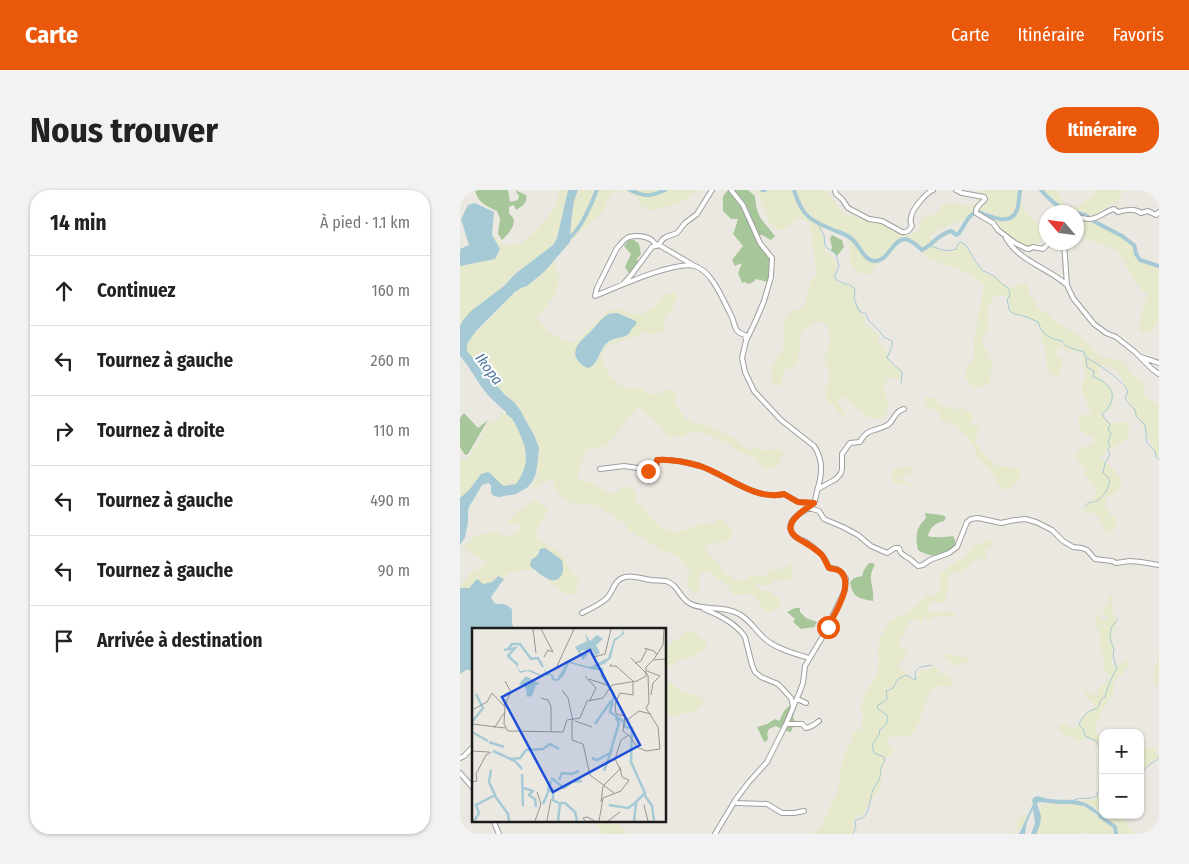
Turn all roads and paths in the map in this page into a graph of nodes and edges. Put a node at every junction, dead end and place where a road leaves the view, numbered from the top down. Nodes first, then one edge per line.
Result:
1 (712, 190) edge
2 (731, 190) edge
3 (835, 190) edge
4 (933, 190) edge
5 (956, 190) edge
6 (974, 190) edge
7 (979, 197) junction
8 (1159, 212) edge
9 (1084, 218) edge
10 (1005, 236) junction
11 (659, 245) junction
12 (1039, 248) edge
13 (1065, 250) edge
14 (694, 266) junction
15 (622, 284) junction
16 (1067, 285) junction
17 (746, 341) junction
18 (1141, 357) junction
19 (1159, 363) edge
20 (1159, 374) edge
21 (904, 409) dead end
22 (600, 469) dead end
23 (818, 489) junction
24 (814, 503) junction
25 (808, 508) junction
26 (1159, 565) edge
27 (697, 607) junction
28 (582, 613) dead end
29 (809, 658) junction
30 (797, 699) junction
31 (806, 703) dead end
32 (794, 706) junction
33 (819, 721) dead end
34 (786, 724) junction
35 (472, 748) edge
36 (460, 758) edge
37 (460, 773) edge
38 (749, 782) junction
39 (472, 786) edge
40 (737, 803) junction
41 (729, 810) junction
42 (804, 811) dead end
43 (494, 822) edge
44 (499, 834) edge
45 (715, 834) edge

1 - 11 street
2 - 17 street
3 - 4 street
5 - 7 street
6 - 7 street
7 - 10 street
8 - 9 street
10 - 12 street
10 - 16 street
11 - 14 street
11 - 15 street
11 - 15 street
13 - 16 street
14 - 15 street
14 - 17 street
16 - 18 street
17 - 23 street
18 - 19 street
18 - 20 street
21 - 23 street
22 - 24 street
23 - 24 street
24 - 25 street
25 - 26 street
25 - 29 street
27 - 28 street
27 - 29 street
27 - 32 street
29 - 30 street
30 - 31 street
30 - 32 street
32 - 34 street
33 - 34 street
34 - 38 street
35 - 36 street
37 - 39 street
38 - 40 street
38 - 41 street
40 - 41 street
40 - 42 street
41 - 45 street
43 - 44 street

